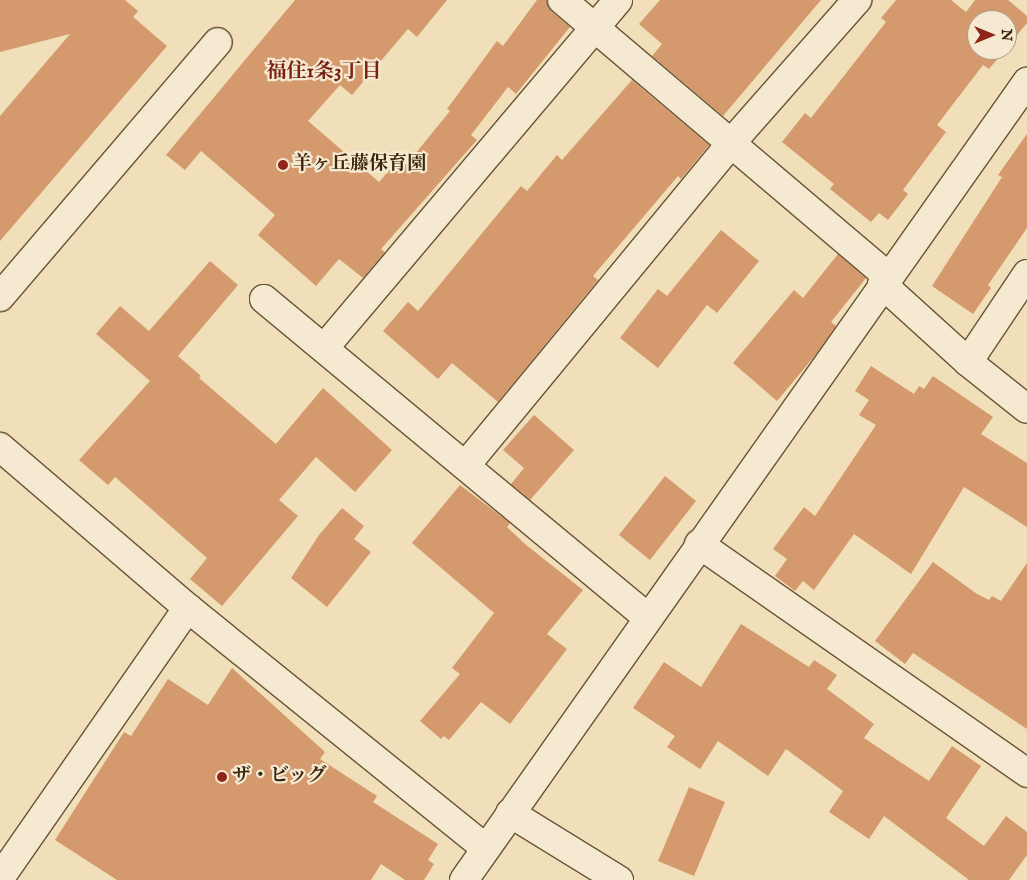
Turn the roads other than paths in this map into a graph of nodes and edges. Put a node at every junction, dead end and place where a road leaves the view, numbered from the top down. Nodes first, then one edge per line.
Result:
1 (562, 0) edge
2 (618, 0) edge
3 (857, 0) edge
4 (595, 28) junction
5 (218, 42) dead end
6 (1027, 82) edge
7 (731, 143) junction
8 (1027, 274) edge
9 (885, 280) junction
10 (0, 297) edge
11 (264, 299) dead end
12 (325, 347) junction
13 (968, 362) junction
14 (1027, 409) edge
15 (0, 447) edge
16 (466, 465) junction
17 (699, 544) junction
18 (188, 608) junction
19 (647, 617) junction
20 (1027, 773) edge
21 (510, 813) junction
22 (485, 848) junction
23 (0, 878) edge
24 (464, 880) edge
25 (619, 880) edge

1 - 4 street
2 - 4 street
3 - 7 street
4 - 7 street
4 - 12 street
5 - 10 street
6 - 9 street
7 - 9 street
7 - 16 street
8 - 13 street
9 - 13 street
9 - 17 street
11 - 12 street
12 - 16 street
13 - 14 street
15 - 18 street
16 - 19 street
17 - 19 street
17 - 20 street
18 - 22 street
18 - 23 street
19 - 21 street
21 - 22 street
21 - 25 street
22 - 24 street

